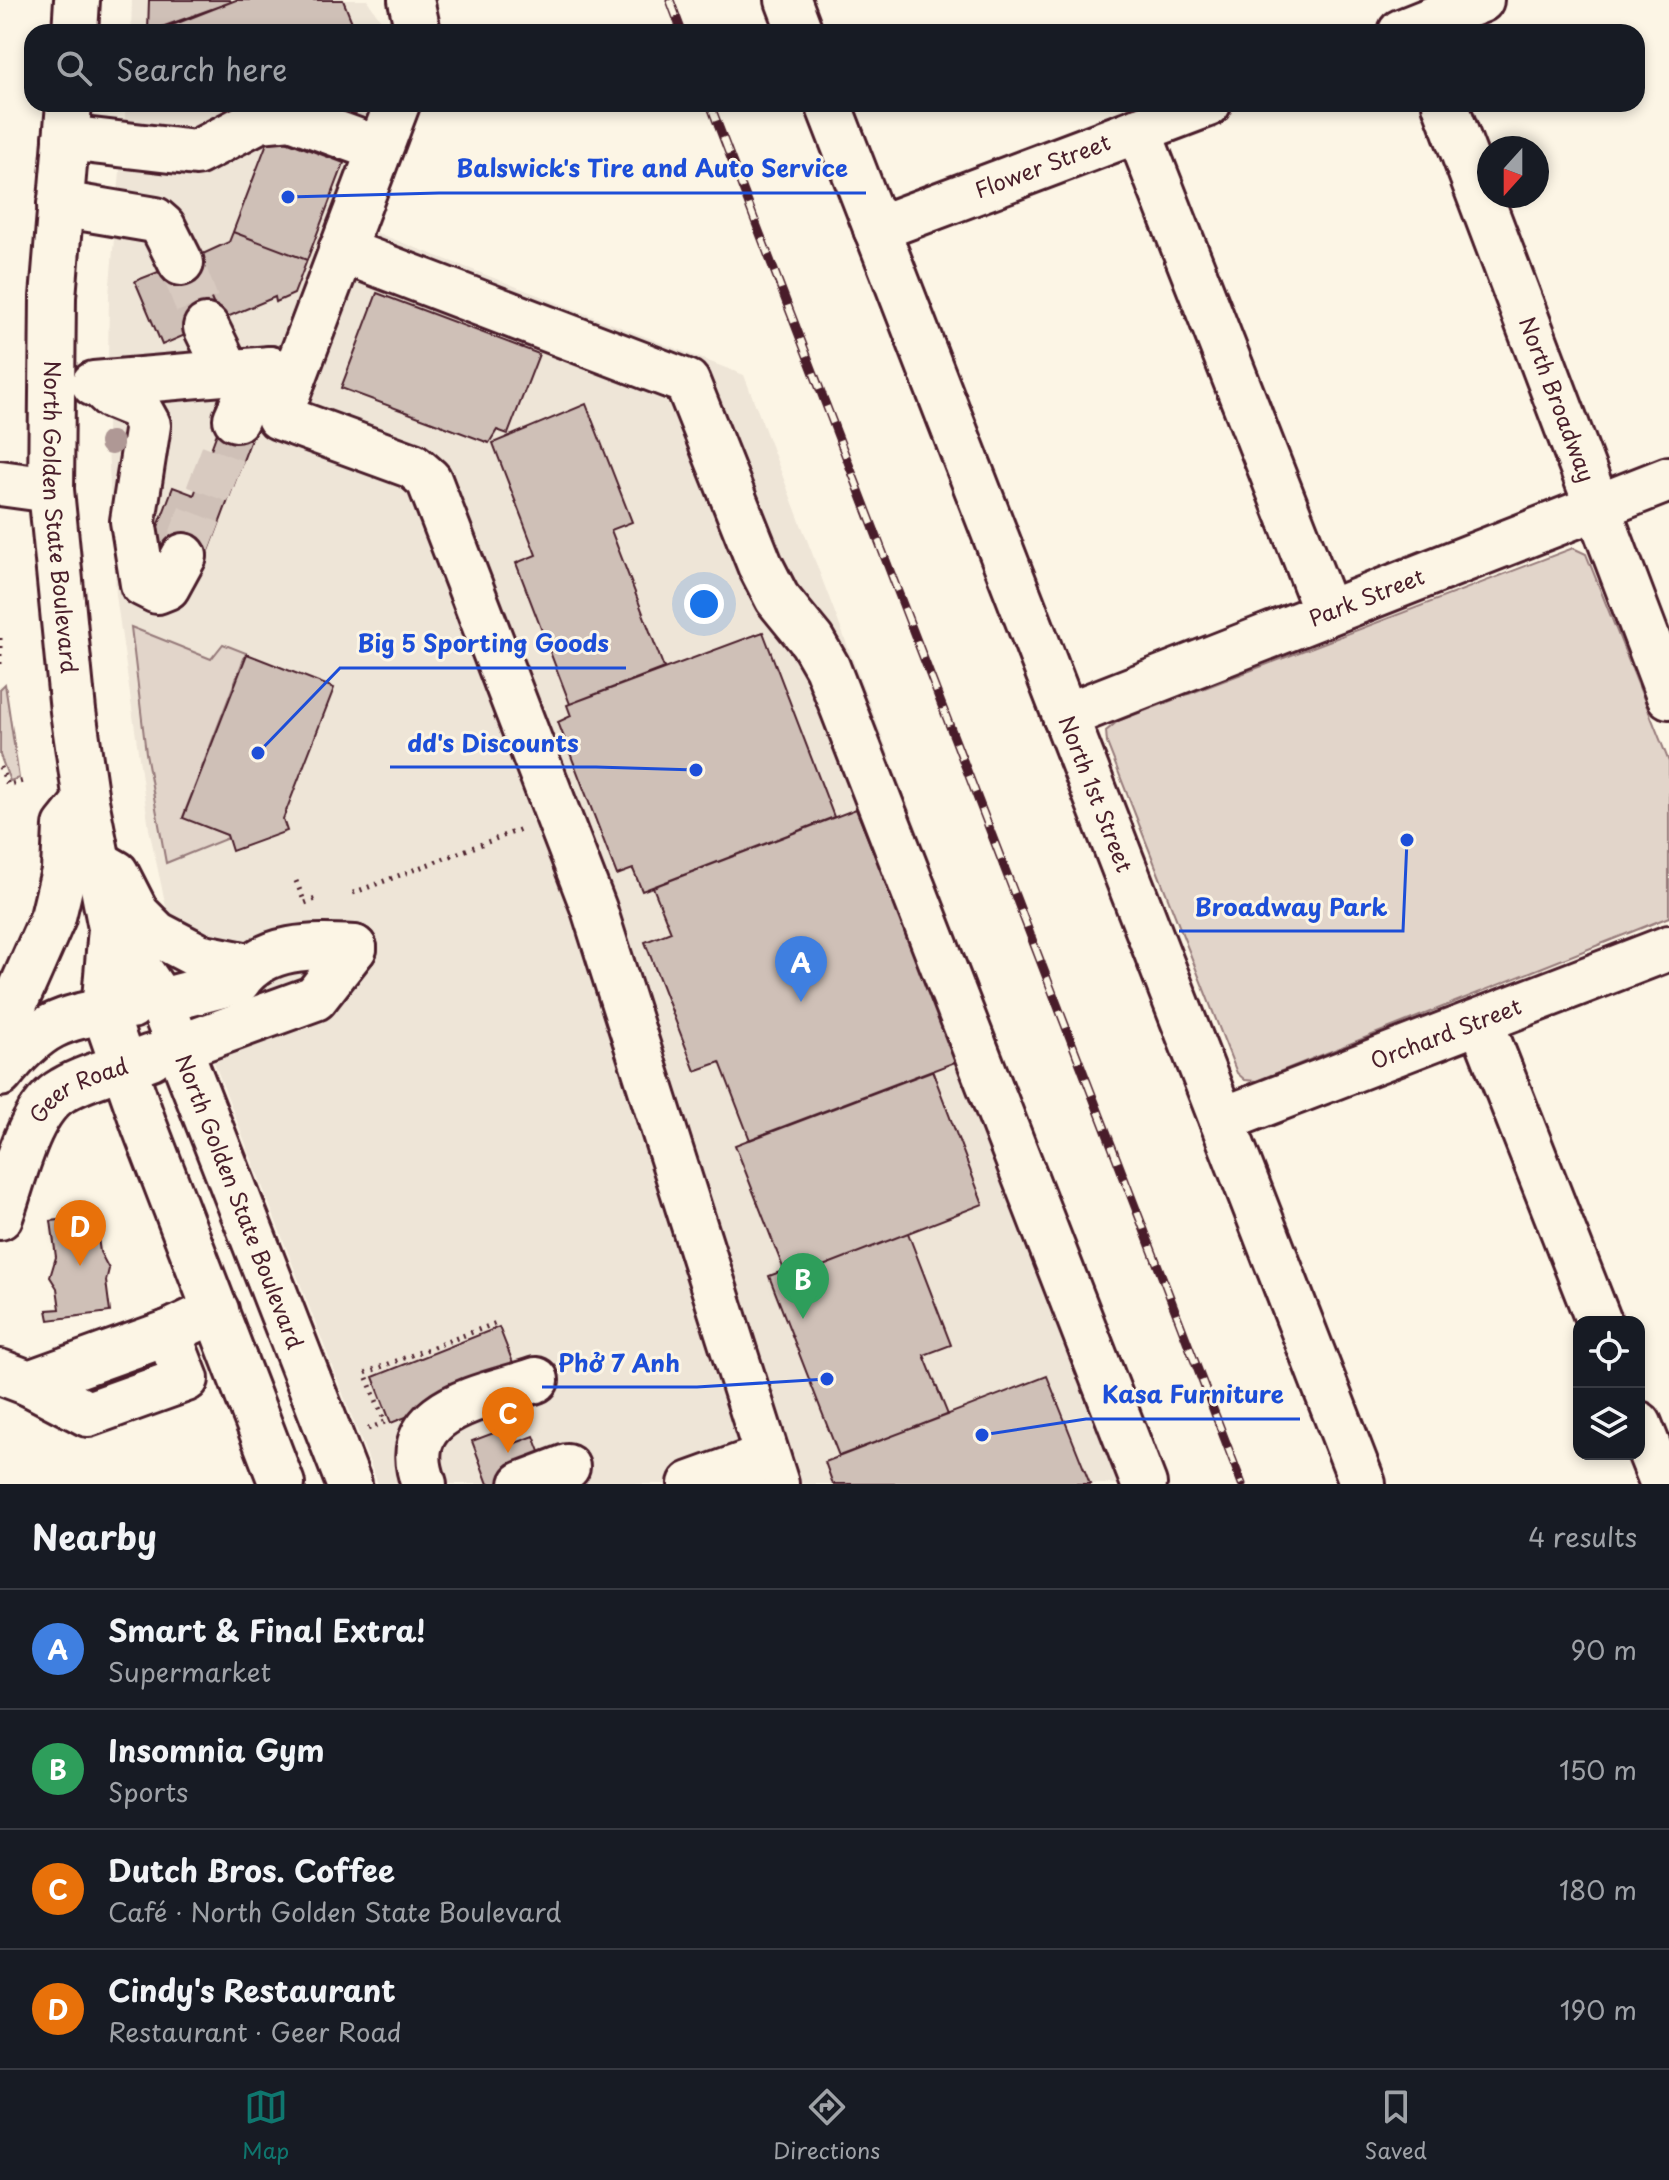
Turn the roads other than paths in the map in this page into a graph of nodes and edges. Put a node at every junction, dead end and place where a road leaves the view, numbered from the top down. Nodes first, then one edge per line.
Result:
1 (77, 0) edge
2 (411, 0) edge
3 (788, 0) edge
4 (1481, 0) edge
5 (1410, 23) edge
6 (76, 24) edge
7 (416, 24) edge
8 (797, 24) edge
9 (394, 112) edge
10 (831, 112) edge
11 (1186, 112) edge
12 (1448, 112) edge
13 (68, 121) edge
14 (1138, 130) junction
15 (379, 149) junction
16 (60, 204) junction
17 (876, 229) junction
18 (341, 250) junction
19 (171, 267) tunnel mouth
20 (196, 330) tunnel mouth
21 (217, 373) junction
22 (282, 373) junction
23 (98, 384) junction
24 (51, 387) junction
25 (236, 419) tunnel mouth
26 (0, 455) edge
27 (51, 476) junction
28 (1669, 479) edge
29 (0, 483) edge
30 (1595, 508) junction
31 (184, 556) tunnel mouth
32 (1327, 613) junction
33 (1669, 696) edge
34 (1065, 716) junction
35 (86, 801) junction
36 (97, 862) junction
37 (111, 928) junction
38 (1669, 948) edge
39 (249, 966) junction
40 (161, 1001) junction
41 (104, 1011) junction
42 (1481, 1022) junction
43 (0, 1037) edge
44 (180, 1047) junction
45 (123, 1068) junction
46 (0, 1074) edge
47 (1222, 1120) junction
48 (0, 1217) edge
49 (216, 1310) junction
50 (1597, 1316) edge
51 (14, 1378) edge
52 (1645, 1439) edge
53 (351, 1458) edge
54 (567, 1467) dead end
55 (771, 1470) edge
56 (282, 1484) edge
57 (424, 1484) edge
58 (449, 1484) edge
59 (522, 1484) edge
60 (691, 1484) edge
61 (1144, 1484) edge
62 (1363, 1484) edge
63 (1663, 1484) edge

1 - 6 street
2 - 7 street
3 - 8 street
4 - 5 street
9 - 15 street
10 - 17 street, North 1st Street
11 - 14 street, Flower Street
12 - 30 street, North Broadway
13 - 15 street
13 - 16 street, North Golden State Boulevard
14 - 17 street, Flower Street
14 - 32 street
15 - 18 street
16 - 19 street
16 - 24 street, North Golden State Boulevard
17 - 34 street, North 1st Street
18 - 22 street
18 - 61 street
20 - 21 street
21 - 22 street
21 - 23 street
22 - 25 street
22 - 55 street
23 - 24 street
23 - 31 street
24 - 27 street, North Golden State Boulevard
26 - 27 street
27 - 29 street
27 - 35 street, North Golden State Boulevard
28 - 30 street, Park Street
30 - 32 street, Park Street
30 - 33 street, North Broadway
32 - 34 street, Park Street
34 - 47 street, North 1st Street
35 - 36 street, North Golden State Boulevard
35 - 43 street
36 - 37 street, North Golden State Boulevard
36 - 39 street
37 - 40 street, North Golden State Boulevard
37 - 41 street, North Golden State Boulevard
38 - 42 street, Orchard Street
39 - 40 street
39 - 44 street, Geer Road
40 - 41 street
40 - 44 street, North Golden State Boulevard
41 - 45 street, North Golden State Boulevard
41 - 46 street
42 - 47 street, Orchard Street
42 - 50 street
44 - 45 street, Geer Road
44 - 53 street, North Golden State Boulevard
45 - 48 street, Geer Road
45 - 49 street, North Golden State Boulevard
47 - 62 street, North 1st Street
49 - 51 street
49 - 53 street
49 - 56 street, North Golden State Boulevard
52 - 63 street
54 - 59 street
55 - 60 street
57 - 58 street

